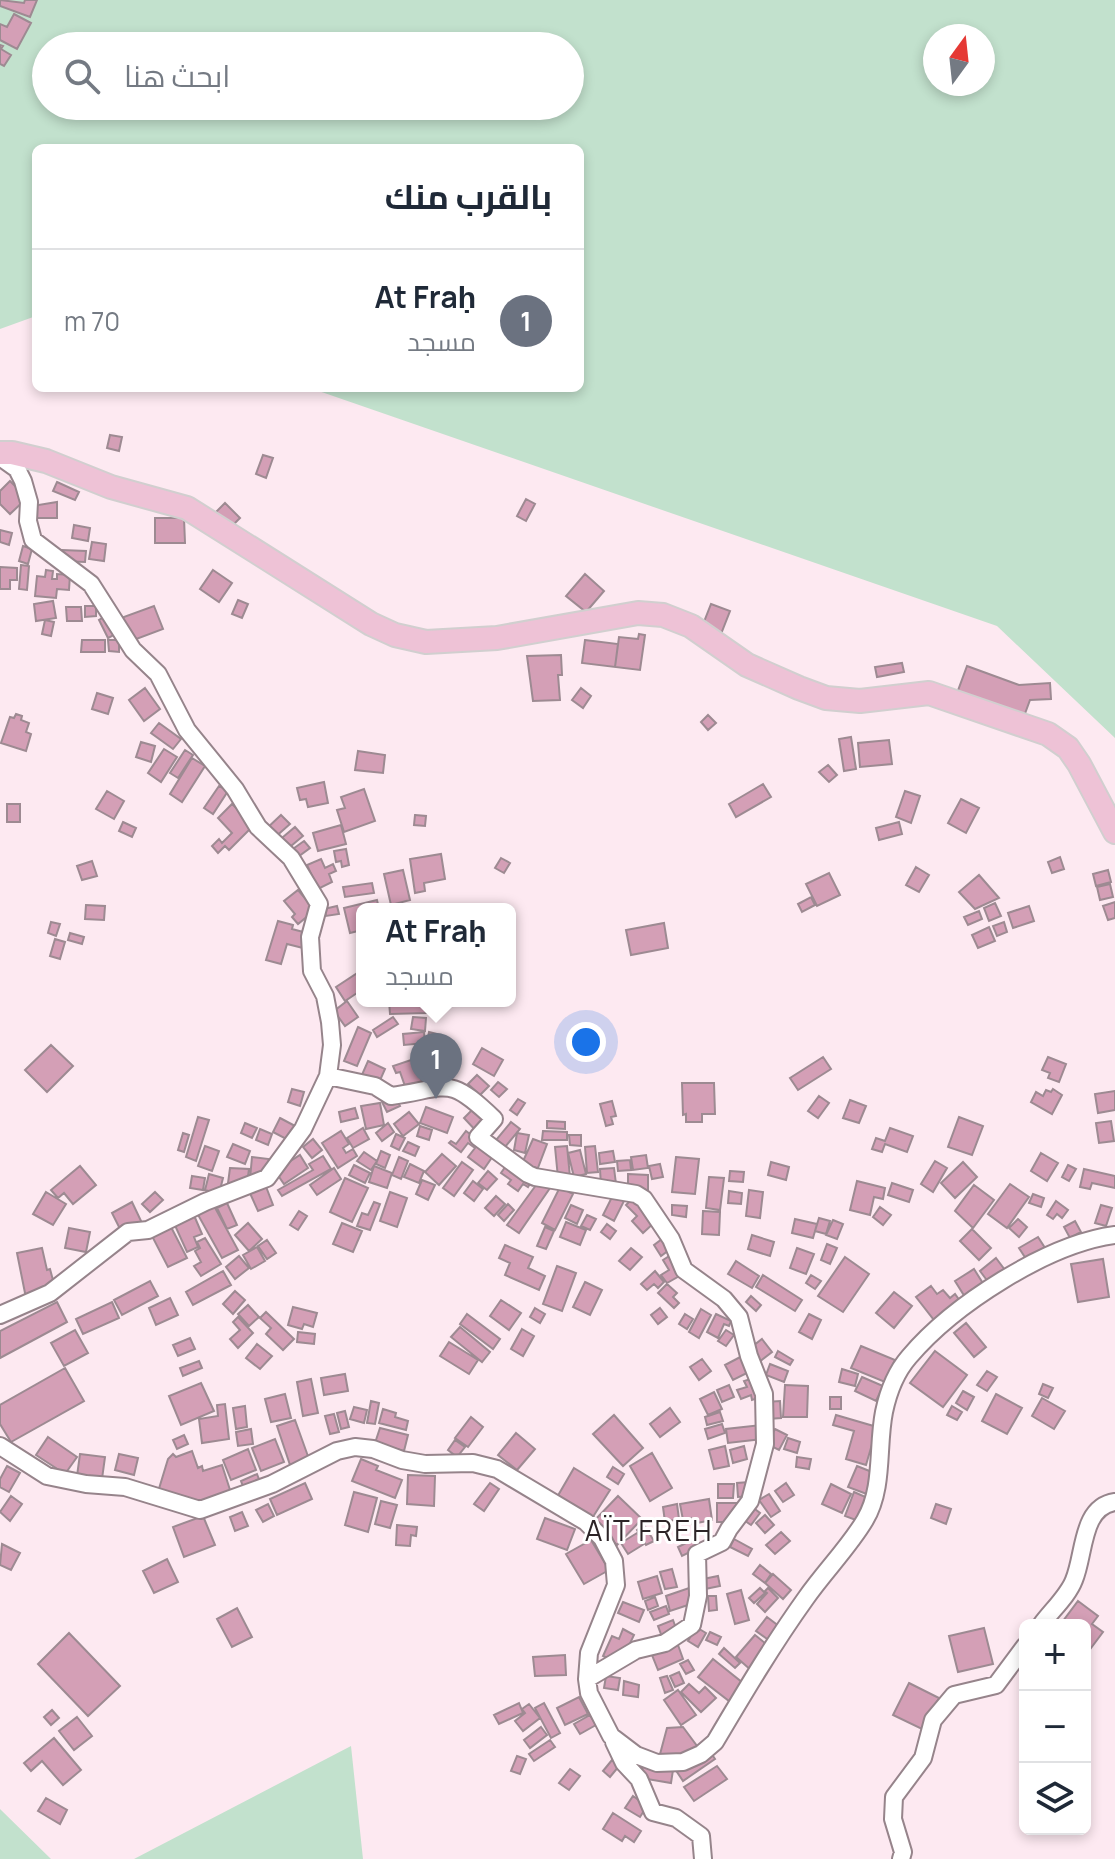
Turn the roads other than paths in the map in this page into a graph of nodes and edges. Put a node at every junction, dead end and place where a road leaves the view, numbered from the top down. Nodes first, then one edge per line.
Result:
1 (0, 455) edge
2 (1115, 832) edge
3 (328, 1076) junction
4 (1115, 1235) edge
5 (0, 1315) edge
6 (0, 1446) edge
7 (1115, 1502) edge
8 (1046, 1619) edge
9 (1019, 1654) edge
10 (587, 1679) junction
11 (611, 1736) junction
12 (703, 1859) edge
13 (901, 1859) edge

1 - 2 main road
1 - 3 street
3 - 5 street
3 - 10 street
4 - 11 street
6 - 10 street
7 - 8 street
9 - 13 street
10 - 11 street
11 - 12 street

